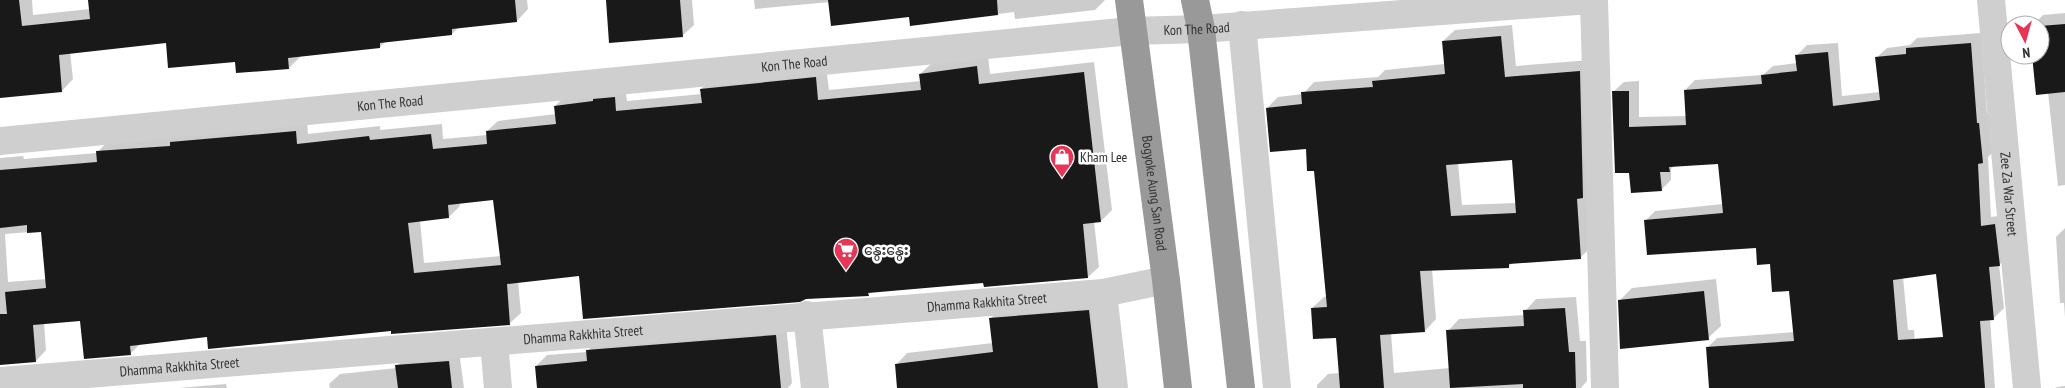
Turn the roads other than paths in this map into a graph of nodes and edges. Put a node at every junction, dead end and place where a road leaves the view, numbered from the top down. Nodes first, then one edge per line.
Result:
1 (1129, 0) edge
2 (1195, 0) edge
3 (1590, 0) edge
4 (1594, 0) edge
5 (1991, 0) edge
6 (1242, 25) junction
7 (1201, 29) junction
8 (1131, 31) junction
9 (0, 141) edge
10 (1166, 280) junction
11 (1103, 293) junction
12 (806, 315) junction
13 (494, 342) junction
14 (0, 381) edge
15 (103, 381) edge
16 (498, 388) edge
17 (814, 388) edge
18 (1114, 388) edge
19 (1178, 388) edge
20 (1241, 388) edge
21 (1277, 388) edge
22 (1604, 388) edge
23 (2027, 388) edge

1 - 8 highway, Bogyoke Aung San Road
2 - 7 highway
3 - 6 street, Kon The Road
4 - 22 street
5 - 23 street, Zee Za War Street
6 - 7 street, Kon The Road
6 - 21 street
7 - 8 street, Kon The Road
7 - 20 highway
8 - 9 street, Kon The Road
8 - 10 highway, Bogyoke Aung San Road
10 - 11 street, Dhamma Rakkhita Street
10 - 19 highway, Bogyoke Aung San Road
11 - 12 street, Dhamma Rakkhita Street
11 - 18 street
12 - 13 street, Dhamma Rakkhita Street
12 - 17 street
13 - 15 street, Dhamma Rakkhita Street
13 - 16 street
14 - 15 street, Dhamma Rakkhita Street

